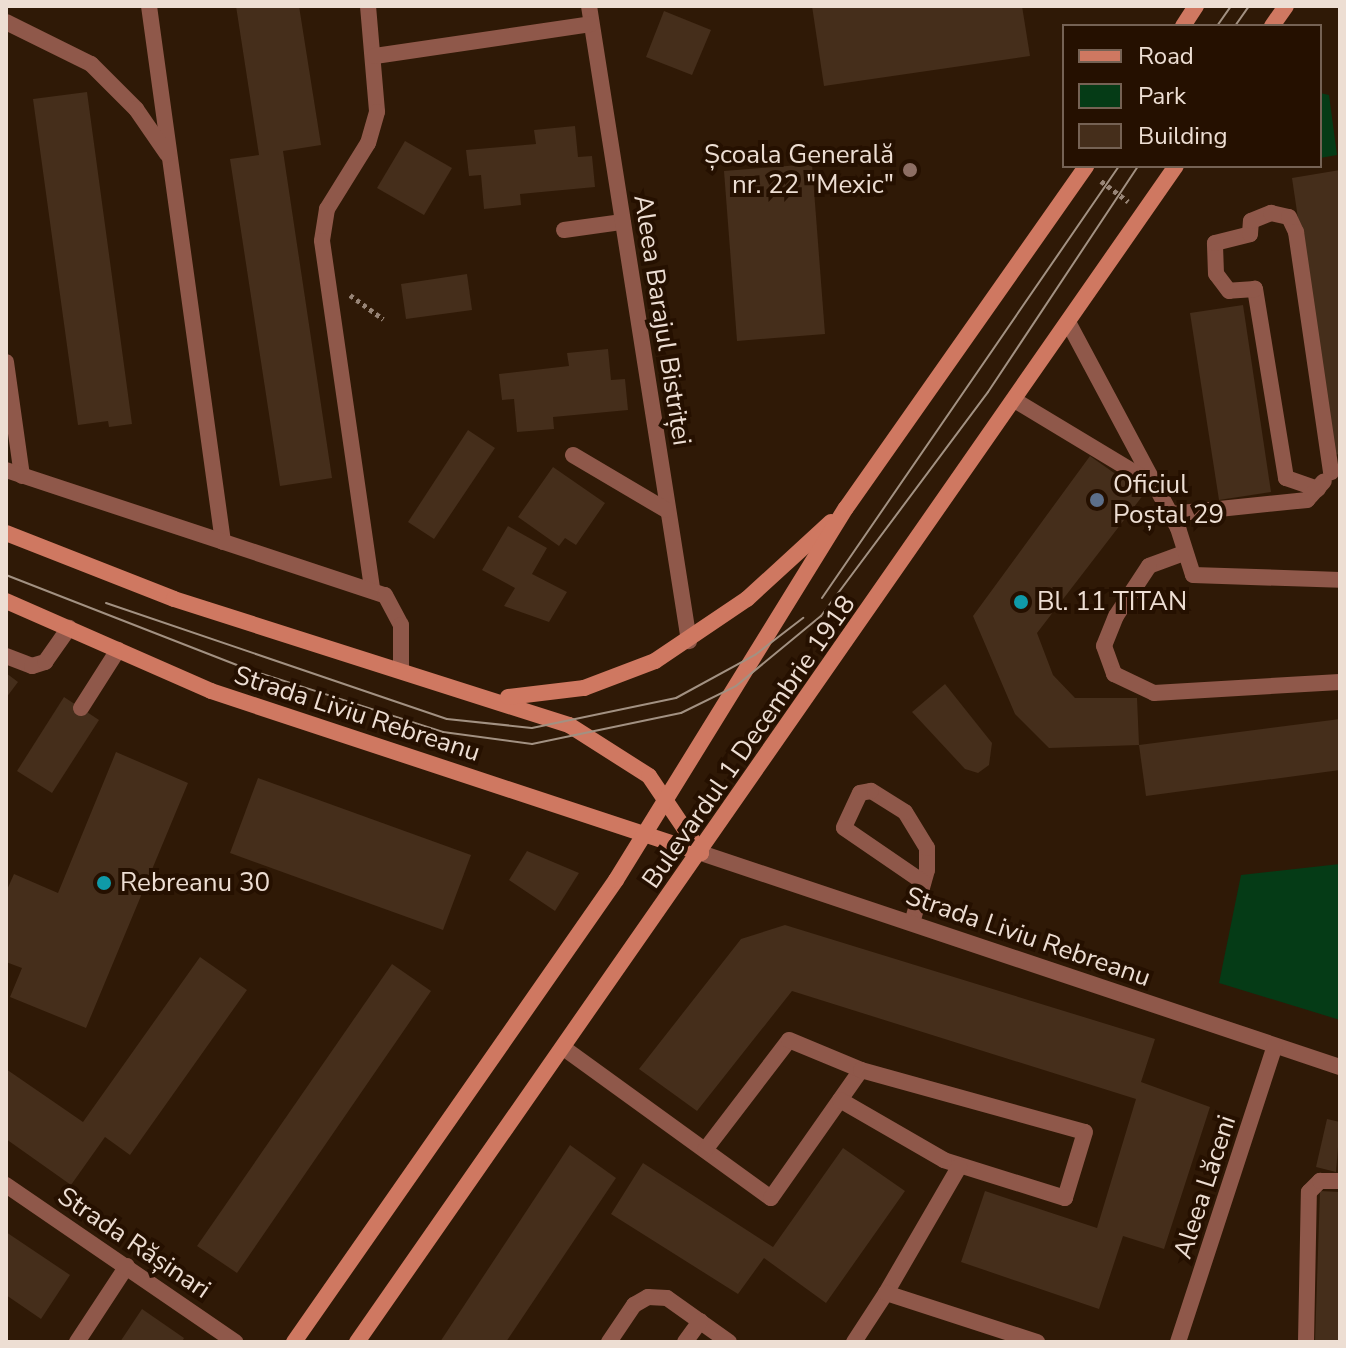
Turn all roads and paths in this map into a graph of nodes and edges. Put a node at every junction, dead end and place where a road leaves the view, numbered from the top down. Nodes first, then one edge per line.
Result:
1 (149, 6) edge
2 (368, 6) edge
3 (589, 6) edge
4 (1196, 6) edge
5 (1286, 6) edge
6 (6, 22) edge
7 (591, 24) junction
8 (1184, 24) edge
9 (1273, 24) edge
10 (375, 56) junction
11 (170, 159) junction
12 (1084, 168) edge
13 (1086, 168) edge
14 (1175, 168) edge
15 (1144, 212) junction
16 (622, 222) junction
17 (564, 230) dead end
18 (1068, 322) junction
19 (6, 362) edge
20 (1016, 401) junction
21 (573, 455) dead end
22 (1336, 470) edge
23 (14, 473) edge
24 (1156, 485) junction
25 (1318, 489) junction
26 (846, 508) junction
27 (666, 510) junction
28 (1171, 514) junction
29 (6, 533) edge
30 (223, 542) junction
31 (1184, 553) junction
32 (1340, 580) edge
33 (372, 590) junction
34 (6, 601) edge
35 (69, 628) junction
36 (689, 641) junction
37 (118, 650) junction
38 (6, 656) edge
39 (401, 668) junction
40 (1340, 682) edge
41 (500, 698) junction
42 (81, 708) dead end
43 (667, 797) junction
44 (645, 834) junction
45 (701, 853) junction
46 (923, 882) junction
47 (912, 923) junction
48 (1275, 1046) junction
49 (565, 1049) junction
50 (1340, 1067) edge
51 (861, 1070) junction
52 (840, 1100) junction
53 (705, 1150) junction
54 (959, 1167) junction
55 (1340, 1181) edge
56 (6, 1185) edge
57 (127, 1266) junction
58 (886, 1293) junction
59 (700, 1321) junction
60 (77, 1342) edge
61 (235, 1342) edge
62 (294, 1342) edge
63 (357, 1342) edge
64 (609, 1342) edge
65 (685, 1342) edge
66 (729, 1342) edge
67 (854, 1342) edge
68 (1037, 1342) edge
69 (1178, 1342) edge
70 (1306, 1342) edge

1 - 11 street
2 - 10 street
3 - 7 street, Aleea Barajul Bistriței
4 - 8 main road
5 - 9 main road
6 - 11 street
7 - 10 street
7 - 16 street, Aleea Barajul Bistriței
10 - 33 street
11 - 30 street
12 - 26 main road, Bulevardul 1 Decembrie 1918
13 - 15 path
14 - 15 main road, Bulevardul 1 Decembrie 1918
15 - 18 main road, Bulevardul 1 Decembrie 1918
16 - 17 street
16 - 27 street, Aleea Barajul Bistriței
18 - 20 main road, Bulevardul 1 Decembrie 1918
18 - 24 street
19 - 23 street
20 - 24 street
20 - 45 main road, Bulevardul 1 Decembrie 1918
21 - 27 street
22 - 25 street
22 - 25 street
23 - 30 street
24 - 28 street
25 - 28 street
26 - 36 main road
26 - 43 main road, Bulevardul 1 Decembrie 1918
27 - 36 street, Aleea Barajul Bistriței
28 - 31 street
29 - 39 main road
30 - 33 street
31 - 32 street
31 - 40 street
33 - 39 street
34 - 35 main road, Strada Liviu Rebreanu
35 - 37 main road, Strada Liviu Rebreanu
35 - 38 street
36 - 41 main road
37 - 42 street
37 - 44 main road, Strada Liviu Rebreanu
39 - 41 main road
41 - 43 main road
43 - 44 main road, Bulevardul 1 Decembrie 1918
43 - 45 main road
44 - 45 main road, Strada Liviu Rebreanu
44 - 62 main road, Bulevardul 1 Decembrie 1918
45 - 47 street, Strada Liviu Rebreanu
45 - 49 main road, Bulevardul 1 Decembrie 1918
46 - 46 street
46 - 47 street
47 - 48 street, Strada Liviu Rebreanu
48 - 50 street, Strada Liviu Rebreanu
48 - 69 street, Aleea Lăceni
49 - 53 street
49 - 63 main road, Bulevardul 1 Decembrie 1918
51 - 52 street
51 - 53 street
51 - 54 street
52 - 53 street
52 - 54 street
54 - 58 street
55 - 70 street
56 - 57 street, Strada Rășinari
57 - 60 street
57 - 61 street, Strada Rășinari
58 - 67 street
58 - 68 street
59 - 64 street
59 - 65 street
59 - 66 street

